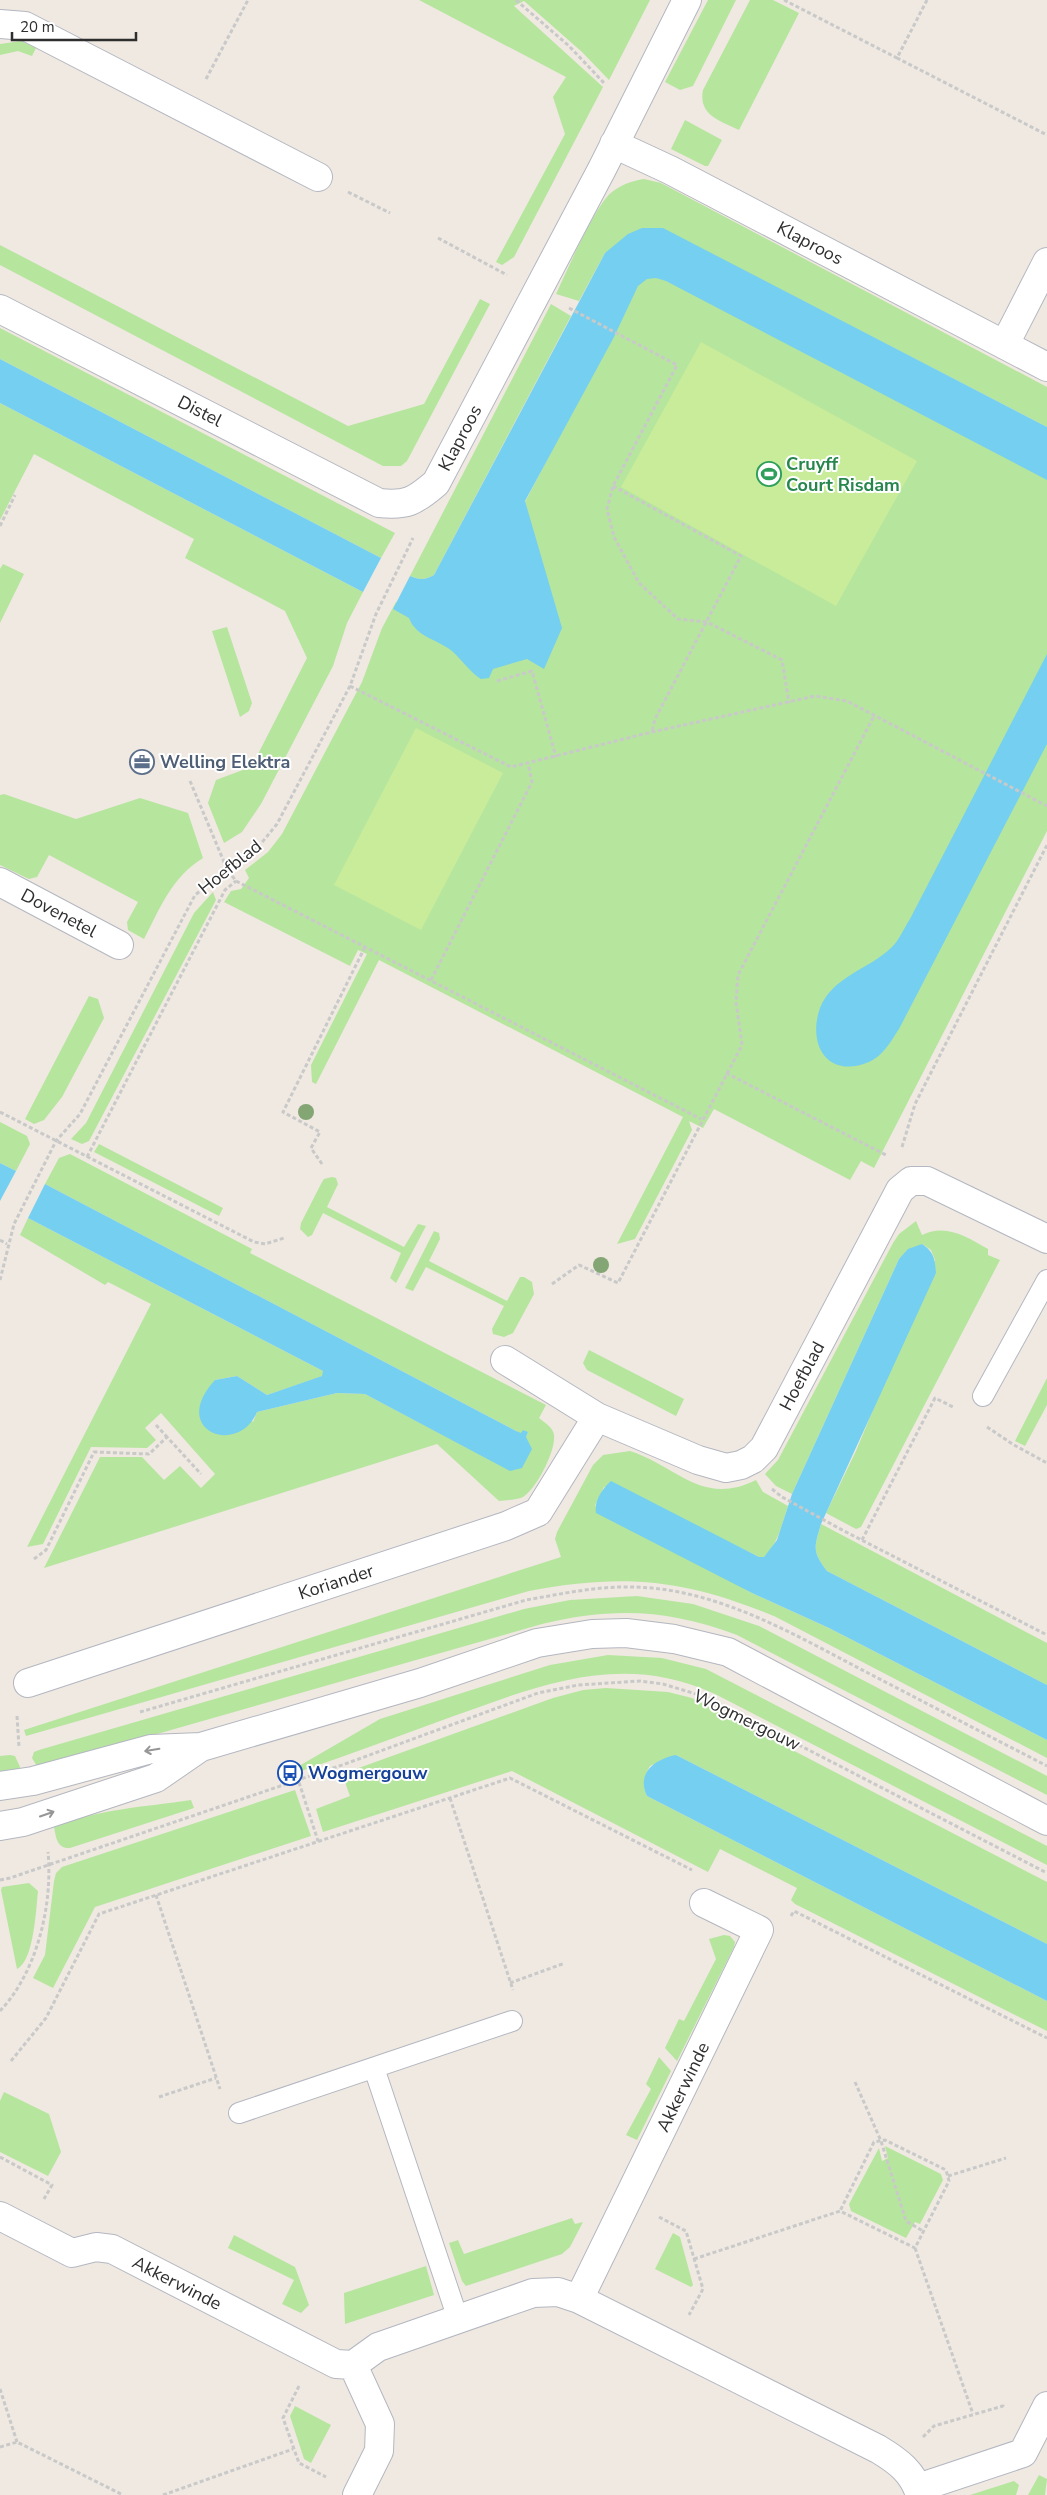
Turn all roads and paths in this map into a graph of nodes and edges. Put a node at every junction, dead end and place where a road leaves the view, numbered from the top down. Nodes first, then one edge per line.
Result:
1 (248, 0) edge
2 (516, 0) edge
3 (687, 0) edge
4 (784, 0) edge
5 (927, 0) edge
6 (0, 24) edge
7 (896, 58) junction
8 (190, 111) junction
9 (632, 112) junction
10 (1047, 135) edge
11 (614, 144) junction
12 (318, 177) joint
13 (390, 213) dead end
14 (438, 238) dead end
15 (1047, 262) edge
16 (537, 291) junction
17 (565, 306) dead end
18 (0, 309) edge
19 (1005, 344) junction
20 (1047, 367) edge
21 (613, 486) junction
22 (15, 495) dead end
23 (401, 505) joint
24 (0, 526) edge
25 (408, 552) dead end
26 (707, 622) junction
27 (497, 681) dead end
28 (350, 686) junction
29 (789, 703) junction
30 (874, 716) junction
31 (652, 732) junction
32 (556, 756) junction
33 (528, 763) junction
34 (190, 782) dead end
35 (1047, 806) edge
36 (1047, 845) edge
37 (227, 869) junction
38 (236, 880) junction
39 (0, 882) edge
40 (119, 944) dead end
41 (365, 947) junction
42 (431, 980) junction
43 (726, 1073) junction
44 (0, 1112) edge
45 (701, 1119) junction
46 (56, 1141) junction
47 (86, 1157) junction
48 (898, 1160) junction
49 (322, 1164) dead end
50 (900, 1190) junction
51 (284, 1238) dead end
52 (1047, 1239) edge
53 (0, 1240) edge
54 (7, 1244) junction
55 (0, 1280) edge
56 (1047, 1280) edge
57 (552, 1284) dead end
58 (504, 1360) dead end
59 (983, 1396) joint
60 (597, 1417) junction
61 (972, 1417) junction
62 (156, 1425) dead end
63 (167, 1437) junction
64 (1047, 1462) edge
65 (201, 1474) dead end
66 (782, 1497) dead end
67 (862, 1540) junction
68 (34, 1559) dead end
69 (1047, 1635) edge
70 (28, 1683) dead end
71 (200, 1747) junction
72 (295, 1770) dead end
73 (299, 1780) junction
74 (0, 1786) edge
75 (450, 1798) junction
76 (1047, 1821) edge
77 (0, 1826) edge
78 (318, 1841) junction
79 (49, 1863) junction
80 (1047, 1873) edge
81 (0, 1880) edge
82 (156, 1895) junction
83 (704, 1902) joint
84 (759, 1930) junction
85 (565, 1963) dead end
86 (510, 1983) junction
87 (0, 2011) edge
88 (512, 2022) joint
89 (1047, 2038) edge
90 (11, 2061) dead end
91 (374, 2068) junction
92 (216, 2078) junction
93 (855, 2082) dead end
94 (159, 2097) dead end
95 (239, 2113) joint
96 (881, 2141) junction
97 (0, 2157) edge
98 (1006, 2158) dead end
99 (948, 2176) junction
100 (627, 2201) junction
101 (840, 2211) junction
102 (0, 2216) edge
103 (28, 2230) junction
104 (923, 2231) junction
105 (915, 2248) junction
106 (694, 2259) junction
107 (579, 2299) junction
108 (458, 2319) junction
109 (672, 2346) junction
110 (316, 2355) junction
111 (353, 2365) junction
112 (0, 2389) edge
113 (973, 2414) junction
114 (1043, 2415) edge
115 (17, 2442) junction
116 (0, 2447) edge
117 (293, 2449) junction
118 (899, 2462) junction
119 (919, 2491) edge
120 (357, 2494) edge
121 (123, 2495) edge
122 (163, 2495) edge

1 - 8 path
2 - 9 path
3 - 9 street, Klaproos
4 - 7 path
5 - 7 path
6 - 8 street
7 - 10 path
8 - 12 street
9 - 11 street, Klaproos
11 - 16 street, Klaproos
11 - 19 street, Klaproos
12 - 13 path
14 - 16 path
15 - 19 street
16 - 23 street, Klaproos
17 - 21 path
18 - 23 street, Distel
19 - 20 street, Klaproos
21 - 26 path
21 - 26 path
22 - 24 path
25 - 28 path, Hoefblad
26 - 29 path
26 - 31 path
27 - 32 path
28 - 33 path
28 - 37 path, Hoefblad
29 - 30 path
29 - 31 path
30 - 35 path
30 - 43 path
31 - 32 path
32 - 33 path
33 - 42 path
34 - 37 path
36 - 48 path
37 - 38 path
37 - 46 path, Hoefblad
38 - 41 path
38 - 47 path
39 - 40 street, Dovenetel
41 - 42 path
41 - 49 path
42 - 45 path
43 - 45 path
43 - 48 path
44 - 46 path
45 - 57 path
46 - 47 path
46 - 54 path, Hoefblad
47 - 51 path
48 - 50 path
50 - 52 street
50 - 60 street, Hoefblad
53 - 54 path
54 - 55 path, Hoefblad
56 - 59 lane
58 - 60 street, Hoefblad
59 - 61 path
60 - 70 street, Koriander
61 - 64 path
61 - 67 path
62 - 63 path
63 - 65 path
63 - 68 path
66 - 67 path
67 - 69 path
71 -> 74 street
71 - 76 street
77 -> 71 street
72 - 73 path
73 - 78 path
73 - 79 path, Wogmergouw
73 - 80 path, Wogmergouw
75 - 78 path
75 - 83 path
75 - 86 path
78 - 82 path
79 - 81 path, Wogmergouw
79 - 87 path
82 - 90 path
82 - 92 path
83 - 84 street
84 - 89 path
84 - 100 street, Akkerwinde
85 - 86 path
86 - 88 path
88 - 91 lane
91 - 95 lane
91 - 108 lane
92 - 94 path
92 - 95 path
93 - 96 path
96 - 99 path
96 - 101 path
96 - 104 path
97 - 103 path
98 - 99 path
99 - 104 path
100 - 106 path
100 - 107 street, Akkerwinde
101 - 105 path
101 - 106 path
102 - 103 street, Akkerwinde
103 - 110 street, Akkerwinde
104 - 105 path
105 - 113 path
106 - 109 path
107 - 108 street
107 - 109 street
108 - 111 street
109 - 118 street
110 - 111 street, Akkerwinde
110 - 117 path
111 - 120 street
112 - 115 path
113 - 114 path
113 - 118 path
114 - 119 street
115 - 116 path
115 - 121 path
117 - 120 path
117 - 122 path
118 - 119 street

